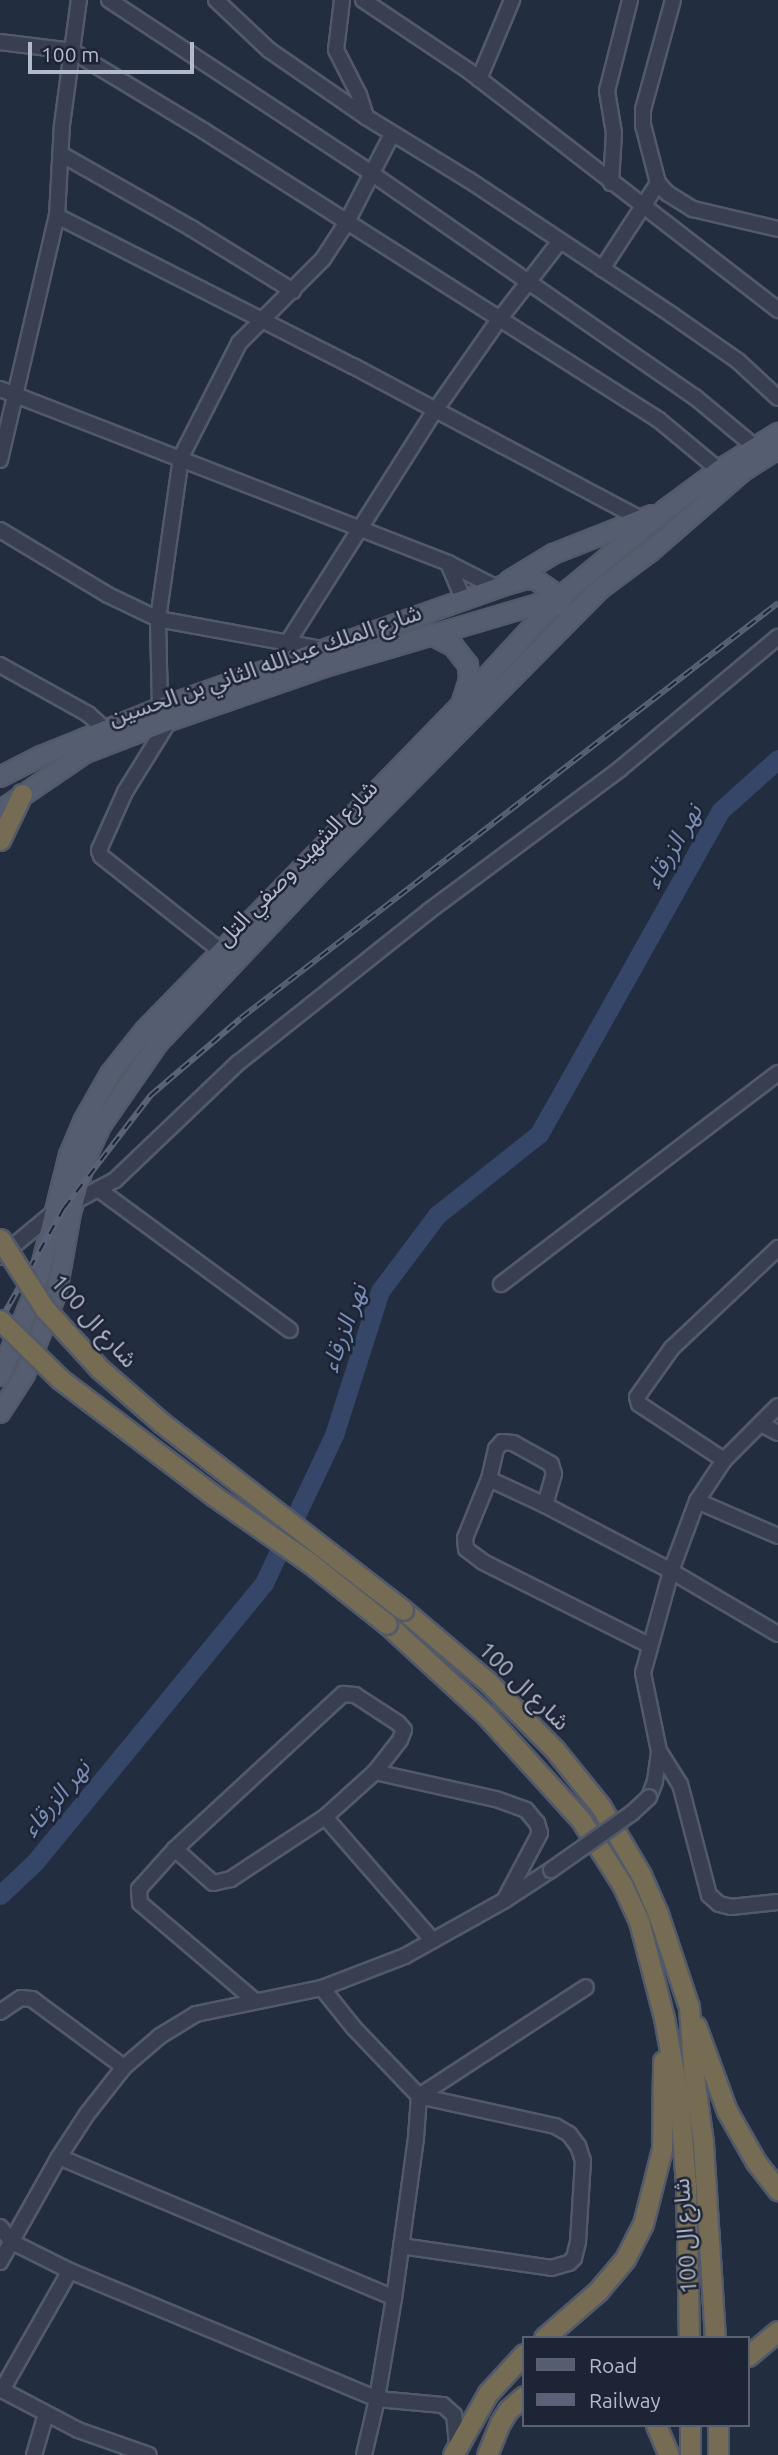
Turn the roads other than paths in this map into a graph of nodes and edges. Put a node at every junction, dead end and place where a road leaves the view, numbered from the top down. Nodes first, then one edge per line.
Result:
1 (79, 0) edge
2 (109, 0) edge
3 (216, 0) edge
4 (342, 0) edge
5 (362, 0) edge
6 (512, 0) edge
7 (630, 0) edge
8 (673, 0) edge
9 (0, 42) edge
10 (72, 51) junction
11 (478, 79) junction
12 (366, 117) junction
13 (391, 134) junction
14 (61, 154) junction
15 (371, 173) junction
16 (611, 183) junction
17 (658, 183) junction
18 (642, 208) junction
19 (57, 216) junction
20 (347, 222) junction
21 (778, 229) edge
22 (560, 241) junction
23 (602, 269) junction
24 (528, 284) junction
25 (293, 291) junction
26 (778, 310) edge
27 (260, 321) junction
28 (498, 321) junction
29 (0, 389) edge
30 (16, 395) junction
31 (778, 398) edge
32 (434, 412) junction
33 (778, 433) edge
34 (755, 447) junction
35 (778, 449) edge
36 (181, 457) junction
37 (0, 460) edge
38 (719, 470) junction
39 (665, 510) junction
40 (641, 519) junction
41 (0, 530) edge
42 (360, 531) junction
43 (448, 563) junction
44 (499, 587) junction
45 (600, 589) junction
46 (561, 597) junction
47 (463, 599) junction
48 (158, 619) junction
49 (561, 627) junction
50 (430, 634) junction
51 (778, 637) edge
52 (286, 645) junction
53 (327, 649) junction
54 (0, 665) edge
55 (460, 706) junction
56 (164, 715) junction
57 (106, 730) junction
58 (0, 777) edge
59 (22, 794) junction
60 (0, 811) edge
61 (0, 840) edge
62 (221, 951) junction
63 (778, 1073) edge
64 (97, 1189) junction
65 (74, 1203) junction
66 (53, 1213) junction
67 (0, 1239) edge
68 (778, 1248) edge
69 (0, 1257) edge
70 (501, 1284) dead end
71 (0, 1320) edge
72 (290, 1330) dead end
73 (0, 1376) edge
74 (778, 1406) edge
75 (0, 1413) edge
76 (761, 1424) junction
77 (778, 1433) edge
78 (724, 1460) junction
79 (489, 1479) junction
80 (697, 1501) junction
81 (545, 1505) junction
82 (778, 1536) edge
83 (671, 1571) junction
84 (778, 1634) edge
85 (649, 1645) junction
86 (659, 1751) junction
87 (375, 1772) junction
88 (325, 1817) junction
89 (175, 1849) junction
90 (505, 1900) junction
91 (778, 1902) edge
92 (433, 1941) junction
93 (322, 1987) junction
94 (586, 1987) dead end
95 (254, 2000) junction
96 (689, 2007) junction
97 (0, 2012) edge
98 (664, 2018) junction
99 (124, 2067) junction
100 (419, 2096) junction
101 (59, 2157) junction
102 (778, 2190) edge
103 (0, 2227) edge
104 (12, 2242) junction
105 (401, 2246) junction
106 (0, 2262) edge
107 (70, 2271) junction
108 (394, 2298) junction
109 (778, 2331) edge
110 (546, 2336) edge
111 (689, 2336) edge
112 (715, 2336) edge
113 (750, 2354) edge
114 (522, 2356) edge
115 (1, 2390) edge
116 (522, 2398) edge
117 (377, 2399) junction
118 (46, 2414) junction
119 (657, 2427) edge
120 (690, 2427) edge
121 (719, 2427) edge
122 (455, 2450) edge
123 (34, 2455) edge
124 (149, 2455) edge
125 (364, 2455) edge
126 (487, 2455) edge
127 (669, 2455) edge
128 (690, 2455) edge
129 (718, 2455) edge

1 - 10 street
2 - 15 street
3 - 12 street
4 - 12 street
5 - 11 street
6 - 11 street
7 - 16 street
8 - 17 street
9 - 10 street
10 - 14 street
10 - 20 street
11 - 16 street
12 - 13 street
13 - 15 street
13 - 22 street
14 - 19 street
14 - 25 street
15 - 20 street
15 - 24 street
16 - 18 street
17 - 18 street
17 - 21 street
18 - 23 street
18 - 26 street
19 - 27 street
19 - 30 street
20 - 25 street
20 - 28 street
22 - 23 street
22 - 24 street
23 - 31 street
24 - 28 street
24 - 34 street
25 - 27 street
27 - 32 street
27 - 36 street
28 - 32 street
28 - 38 street
29 - 30 street
30 - 36 street
30 - 37 street
32 - 40 street
32 - 42 street
33 - 34 main road, شارع الشهيد وصفي التل
34 - 38 main road, شارع الشهيد وصفي التل
35 - 45 main road, شارع الشهيد وصفي التل
36 - 42 street
36 - 48 street
38 - 39 main road, شارع الشهيد وصفي التل
39 - 40 main road
39 - 46 main road, شارع الشهيد وصفي التل
40 - 44 main road
41 - 48 street
42 - 43 street
42 - 52 street
43 - 44 street
43 - 47 street
44 - 46 main road, شارع الملك عبدالله الثاني بن الحسين
44 - 47 main road, شارع الملك عبدالله الثاني بن الحسين
45 - 46 main road, شارع الملك عبدالله الثاني بن الحسين
45 - 49 main road, شارع الشهيد وصفي التل
46 - 49 main road
46 - 50 main road, شارع الملك عبدالله الثاني بن الحسين
46 - 55 main road, شارع الشهيد وصفي التل
47 - 53 main road, شارع الملك عبدالله الثاني بن الحسين
48 - 52 street
48 - 56 street
49 - 65 main road, شارع الشهيد وصفي التل
50 - 55 main road
50 - 56 main road, شارع الملك عبدالله الثاني بن الحسين
51 - 64 street
52 - 53 street
53 - 56 main road, شارع الملك عبدالله الثاني بن الحسين
54 - 57 street
55 - 62 main road, شارع الشهيد وصفي التل
56 - 57 main road, شارع الملك عبدالله الثاني بن الحسين
56 - 59 main road, شارع الملك عبدالله الثاني بن الحسين
56 - 62 street
57 - 58 main road, شارع الملك عبدالله الثاني بن الحسين
59 - 60 main road, شارع الملك عبدالله الثاني بن الحسين
59 - 61 highway
62 - 66 main road, شارع الشهيد وصفي التل
63 - 70 street
64 - 65 street
64 - 72 street
65 - 66 street
65 - 75 main road, شارع الشهيد وصفي التل
66 - 69 street
66 - 73 main road, شارع الشهيد وصفي التل
67 - 96 highway, شارع ال 100, bridge
68 - 78 street
71 - 98 highway, شارع ال 100, bridge
74 - 76 street
76 - 77 street
76 - 78 street
78 - 80 street
79 - 81 street
79 - 81 street
79 - 85 street
80 - 82 street
80 - 83 street
81 - 83 street
83 - 84 street
83 - 85 street
85 - 86 street
86 - 90 street, bridge
86 - 91 street
87 - 88 street
87 - 89 street
87 - 90 street
88 - 89 street
88 - 92 street
89 - 95 street
90 - 92 street
92 - 93 street
93 - 95 street
93 - 100 street
94 - 100 street
95 - 99 street
96 - 102 highway
96 - 112 highway, شارع ال 100
97 - 99 street
98 - 110 highway
98 - 111 highway, شارع ال 100
99 - 101 street
100 - 105 street
100 - 105 street
101 - 104 street
101 - 108 street
103 - 104 street
104 - 106 street
104 - 107 street
105 - 108 street
107 - 115 street
107 - 117 street
108 - 117 street
109 - 113 highway
114 - 122 highway
115 - 118 street
116 - 126 highway
117 - 122 street
117 - 125 street
118 - 123 street
118 - 124 street
119 - 127 highway
120 - 128 highway
121 - 129 highway

